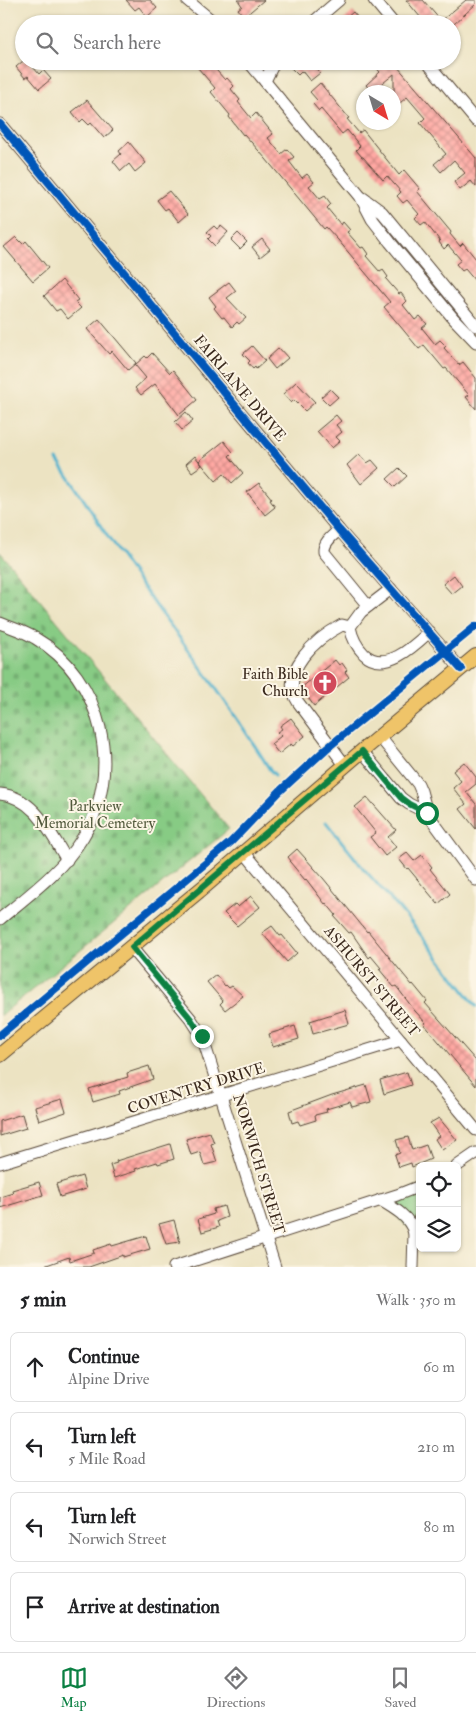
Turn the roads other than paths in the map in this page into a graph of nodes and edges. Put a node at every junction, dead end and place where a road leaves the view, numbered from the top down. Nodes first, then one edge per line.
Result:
1 (187, 0) edge
2 (201, 0) edge
3 (339, 0) edge
4 (374, 0) edge
5 (205, 15) edge
6 (209, 15) edge
7 (322, 15) edge
8 (386, 15) edge
9 (257, 70) edge
10 (270, 70) edge
11 (434, 70) edge
12 (264, 81) junction
13 (476, 121) edge
14 (0, 124) edge
15 (360, 196) junction
16 (476, 326) edge
17 (476, 342) edge
18 (339, 530) junction
19 (391, 589) junction
20 (368, 606) junction
21 (0, 623) edge
22 (350, 627) junction
23 (429, 632) junction
24 (476, 656) edge
25 (461, 669) junction
26 (379, 736) junction
27 (362, 751) junction
28 (345, 765) junction
29 (0, 794) edge
30 (427, 813) junction
31 (244, 852) junction
32 (66, 860) junction
33 (476, 880) edge
34 (0, 919) edge
35 (132, 947) junction
36 (401, 1040) junction
37 (0, 1055) edge
38 (222, 1095) junction
39 (476, 1130) edge
40 (476, 1153) edge
41 (0, 1163) edge
42 (461, 1163) edge
43 (416, 1187) edge
44 (380, 1200) junction
45 (416, 1228) edge
46 (414, 1233) junction
47 (266, 1237) junction
48 (174, 1267) edge
49 (275, 1267) edge
50 (413, 1267) edge

1 - 5 street
2 - 6 street
3 - 7 street
4 - 8 street
9 - 12 street
10 - 12 street
11 - 13 street
12 - 15 street
14 - 18 street, FAIRLANE DRIVE
15 - 16 street
15 - 17 street
18 - 19 street, FAIRLANE DRIVE
18 - 20 street
19 - 20 street
19 - 23 street, FAIRLANE DRIVE
20 - 22 street
21 - 32 street
22 - 23 street
22 - 28 street
23 - 25 street, FAIRLANE DRIVE
24 - 25 main road
25 - 26 main road
26 - 27 main road
26 - 30 street
27 - 28 main road
27 - 30 street
28 - 31 main road
29 - 32 street
30 - 33 street
31 - 35 main road
31 - 36 street, ASHURST STREET
32 - 34 street
35 - 37 main road
35 - 38 street, NORWICH STREET
36 - 38 street, COVENTRY DRIVE
36 - 39 street, ASHURST STREET
38 - 41 street, COVENTRY DRIVE
38 - 47 street, NORWICH STREET
40 - 42 street
43 - 44 street
44 - 46 street
44 - 47 street
45 - 46 street
46 - 50 street
47 - 48 street
47 - 49 street, NORWICH STREET

